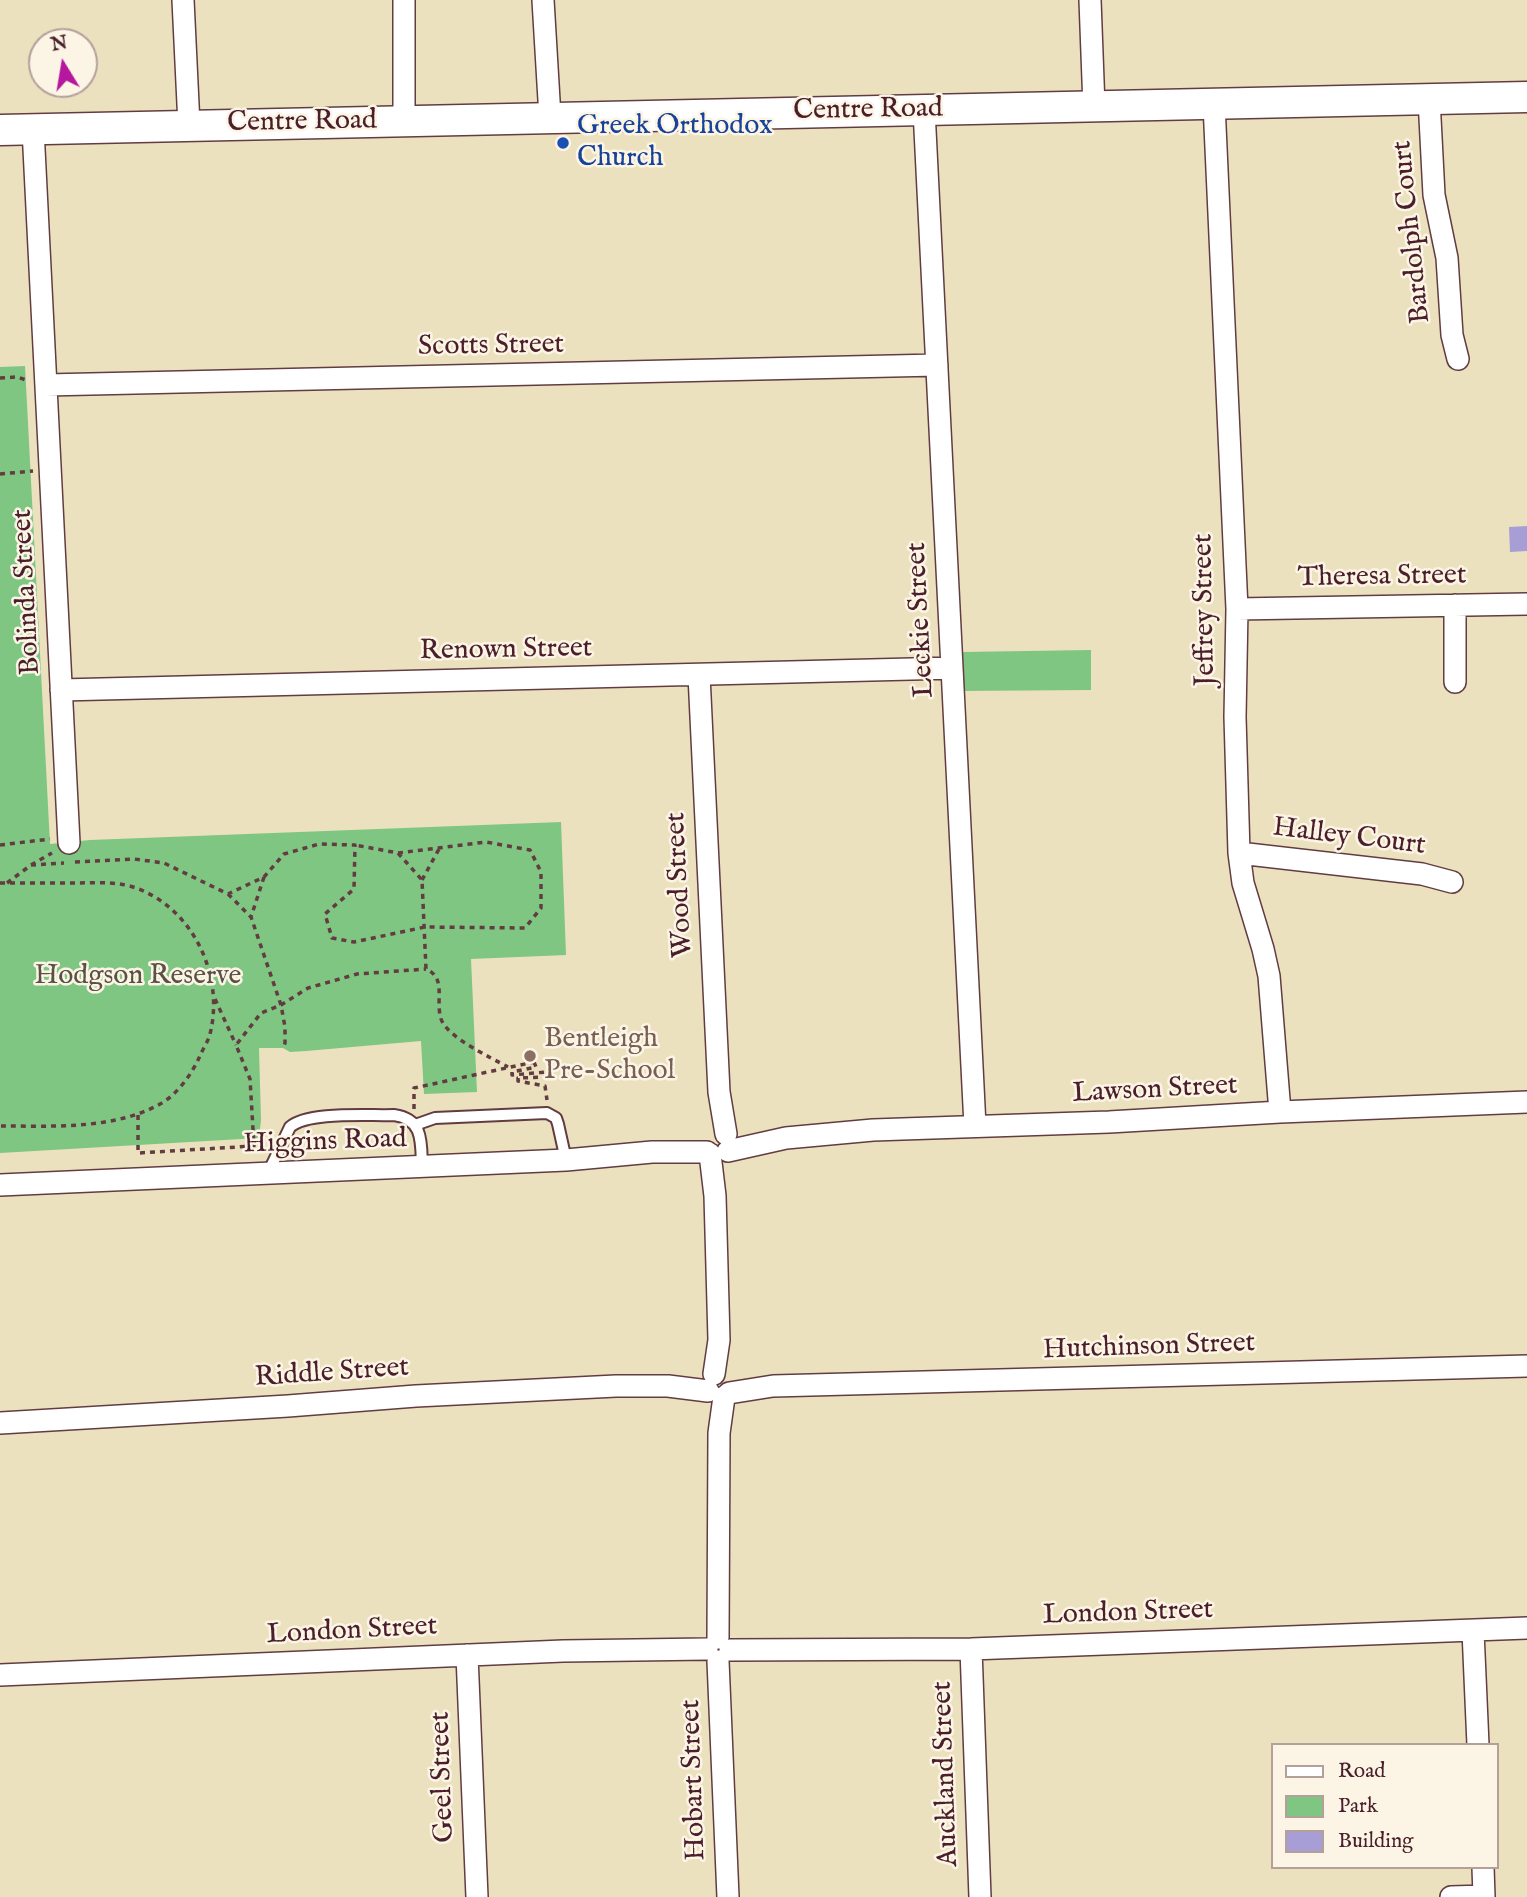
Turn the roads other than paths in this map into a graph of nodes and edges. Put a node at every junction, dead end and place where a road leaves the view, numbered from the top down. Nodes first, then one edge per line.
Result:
1 (183, 0) edge
2 (404, 0) edge
3 (543, 0) edge
4 (1090, 0) edge
5 (1527, 97) edge
6 (1429, 99) junction
7 (1214, 104) junction
8 (1094, 107) junction
9 (924, 110) junction
10 (550, 117) junction
11 (404, 120) junction
12 (189, 125) junction
13 (33, 129) junction
14 (0, 130) edge
15 (1458, 359) dead end
16 (937, 365) junction
17 (37, 383) junction
18 (1527, 604) edge
19 (1455, 605) junction
20 (1237, 609) junction
21 (952, 668) junction
22 (699, 675) junction
23 (1455, 682) dead end
24 (61, 690) junction
25 (69, 844) road end
26 (1239, 853) junction
27 (1452, 882) dead end
28 (1527, 1101) edge
29 (1280, 1112) junction
30 (415, 1125) junction
31 (975, 1126) junction
32 (717, 1144) junction
33 (566, 1160) junction
34 (422, 1167) junction
35 (268, 1173) junction
36 (0, 1185) edge
37 (1527, 1366) edge
38 (719, 1386) junction
39 (0, 1423) edge
40 (1527, 1629) edge
41 (1473, 1631) junction
42 (971, 1649) junction
43 (718, 1650) junction
44 (467, 1655) junction
45 (0, 1675) edge
46 (1478, 1743) edge
47 (1483, 1869) edge
48 (1484, 1896) edge
49 (477, 1897) edge
50 (728, 1897) edge
51 (980, 1897) edge
52 (1451, 1897) edge

1 - 12 street
2 - 11 street
3 - 10 street
4 - 8 street
5 - 6 main road, Centre Road
6 - 7 main road, Centre Road
6 - 15 street, Bardolph Court
7 - 8 main road, Centre Road
7 - 20 street, Jeffrey Street
8 - 9 main road, Centre Road
9 - 10 main road, Centre Road
9 - 16 street, Leckie Street
10 - 11 main road, Centre Road
11 - 12 main road, Centre Road
12 - 13 main road, Centre Road
13 - 14 main road, Centre Road
13 - 17 street, Bolinda Street
16 - 17 street, Scotts Street
16 - 21 street, Leckie Street
17 - 24 street, Bolinda Street
18 - 19 street, Theresa Street
19 - 20 street, Theresa Street
19 - 23 street
20 - 26 street, Jeffrey Street
21 - 22 street, Renown Street
21 - 31 street, Leckie Street
22 - 24 street, Renown Street
22 - 32 street, Wood Street
24 - 25 street, Bolinda Street
26 - 27 street, Halley Court
26 - 29 street, Jeffrey Street
28 - 29 street, Lawson Street
29 - 31 street, Lawson Street
30 - 33 lane
30 - 34 lane
30 - 35 lane
31 - 32 street, Lawson Street
32 - 33 street, Higgins Road
32 - 38 street, Hobart Street
33 - 34 street, Higgins Road
34 - 35 street, Higgins Road
35 - 36 street, Higgins Road
37 - 38 street, Hutchinson Street
38 - 39 street, Riddle Street
38 - 43 street, Hobart Street
40 - 41 street, London Street
41 - 42 street, London Street
41 - 46 street
42 - 43 street, London Street
42 - 51 street, Auckland Street
43 - 44 street, London Street
43 - 50 street, Hobart Street
44 - 45 street, London Street
44 - 49 street, Geel Street
47 - 48 street
48 - 52 street

